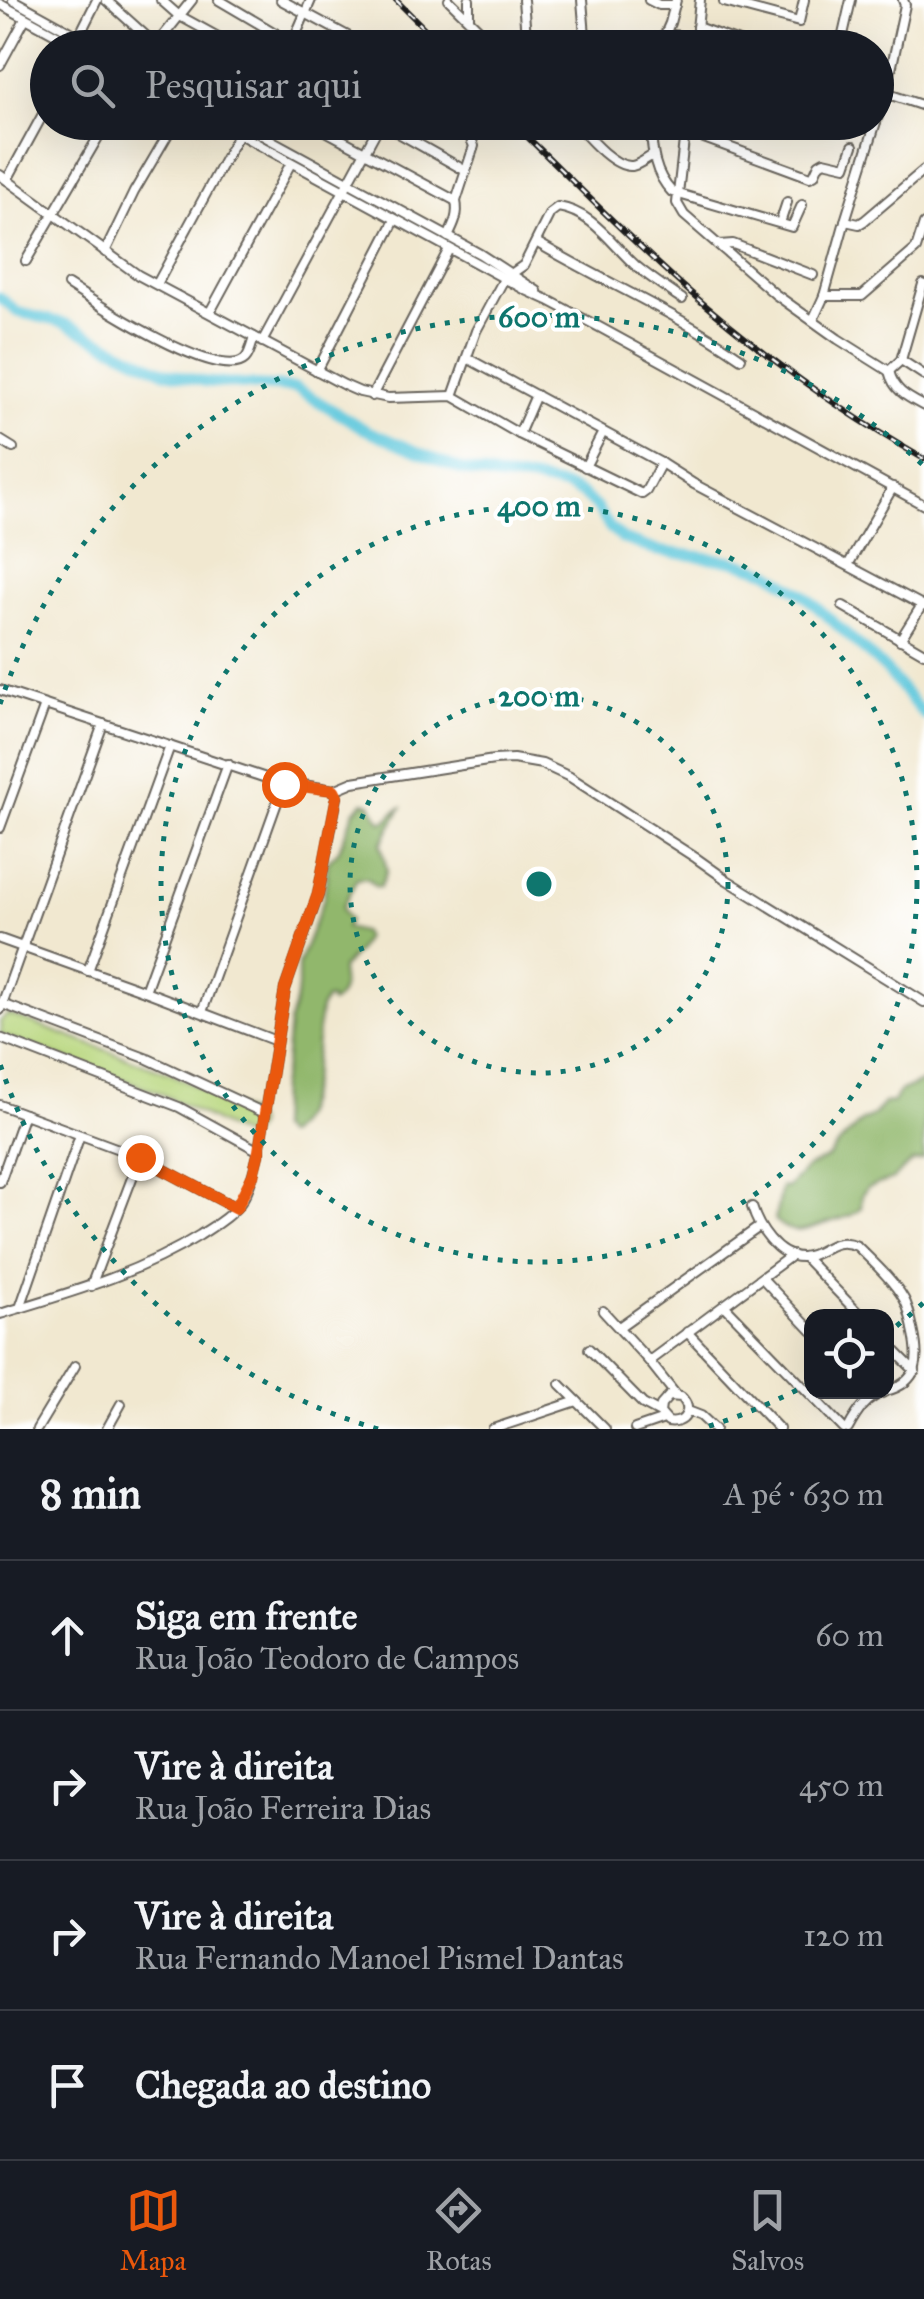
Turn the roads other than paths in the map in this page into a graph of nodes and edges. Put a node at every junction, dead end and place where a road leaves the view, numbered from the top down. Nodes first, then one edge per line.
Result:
1 (13, 0) edge
2 (97, 0) edge
3 (106, 0) edge
4 (161, 0) edge
5 (192, 0) edge
6 (220, 0) edge
7 (281, 0) edge
8 (311, 0) edge
9 (449, 0) edge
10 (469, 0) edge
11 (522, 0) edge
12 (582, 0) edge
13 (649, 0) edge
14 (700, 0) edge
15 (804, 0) edge
16 (851, 0) edge
17 (903, 0) edge
18 (675, 2) edge
19 (724, 2) edge
20 (0, 4) edge
21 (305, 13) junction
22 (178, 15) junction
23 (469, 18) junction
24 (25, 19) junction
25 (49, 30) edge
26 (58, 30) edge
27 (85, 30) edge
28 (145, 30) edge
29 (167, 30) edge
30 (205, 30) edge
31 (270, 30) edge
32 (298, 30) edge
33 (337, 30) edge
34 (481, 30) edge
35 (525, 30) edge
36 (584, 30) edge
37 (666, 30) edge
38 (697, 30) edge
39 (844, 30) edge
40 (894, 47) edge
41 (0, 65) edge
42 (894, 96) edge
43 (924, 106) edge
44 (30, 135) edge
45 (97, 140) edge
46 (165, 140) edge
47 (233, 140) edge
48 (256, 140) edge
49 (259, 140) edge
50 (345, 140) edge
51 (372, 140) edge
52 (411, 140) edge
53 (471, 140) edge
54 (592, 140) edge
55 (652, 140) edge
56 (684, 140) edge
57 (718, 140) edge
58 (870, 140) edge
59 (853, 146) dead end
60 (366, 151) junction
61 (653, 154) junction
62 (291, 163) junction
63 (466, 170) junction
64 (924, 170) edge
65 (4, 178) edge
66 (346, 187) junction
67 (678, 194) junction
68 (456, 202) junction
69 (788, 202) dead end
70 (802, 205) dead end
71 (55, 215) junction
72 (395, 220) junction
73 (845, 221) junction
74 (780, 223) junction
75 (924, 224) edge
76 (448, 237) junction
77 (536, 242) junction
78 (719, 244) junction
79 (450, 250) junction
80 (104, 252) junction
81 (26, 261) dead end
82 (814, 275) dead end
83 (508, 276) junction
84 (157, 284) junction
85 (923, 284) edge
86 (68, 285) dead end
87 (824, 296) junction
88 (682, 299) dead end
89 (210, 312) junction
90 (813, 320) junction
91 (258, 339) junction
92 (467, 358) junction
93 (742, 358) dead end
94 (901, 360) junction
95 (317, 371) junction
96 (889, 371) junction
97 (924, 375) edge
98 (536, 395) junction
99 (372, 396) junction
100 (454, 396) junction
101 (924, 406) edge
102 (604, 432) junction
103 (519, 434) junction
104 (0, 440) edge
105 (13, 448) dead end
106 (660, 463) junction
107 (585, 467) junction
108 (893, 487) junction
109 (924, 505) edge
110 (848, 565) junction
111 (923, 605) edge
112 (844, 606) dead end
113 (900, 640) junction
114 (924, 653) edge
115 (0, 690) edge
116 (45, 705) junction
117 (103, 724) junction
118 (170, 746) junction
119 (228, 764) junction
120 (284, 784) junction
121 (334, 790) junction
122 (0, 828) edge
123 (0, 940) edge
124 (22, 947) junction
125 (88, 971) junction
126 (145, 991) junction
127 (924, 1002) edge
128 (1, 1006) edge
129 (202, 1012) junction
130 (0, 1038) edge
131 (276, 1042) junction
132 (0, 1106) edge
133 (264, 1113) junction
134 (24, 1114) junction
135 (80, 1135) junction
136 (259, 1151) junction
137 (140, 1157) junction
138 (0, 1182) edge
139 (752, 1206) dead end
140 (236, 1208) junction
141 (759, 1227) junction
142 (792, 1255) junction
143 (804, 1257) junction
144 (762, 1278) junction
145 (90, 1286) junction
146 (724, 1306) junction
147 (20, 1308) junction
148 (854, 1309) edge
149 (604, 1312) dead end
150 (0, 1314) edge
151 (804, 1322) edge
152 (619, 1327) junction
153 (687, 1332) junction
154 (589, 1349) dead end
155 (894, 1350) edge
156 (649, 1361) junction
157 (75, 1366) dead end
158 (916, 1371) junction
159 (560, 1384) dead end
160 (894, 1388) edge
161 (676, 1395) junction
162 (868, 1399) edge
163 (577, 1401) junction
164 (122, 1404) dead end
165 (688, 1411) junction
166 (668, 1421) edge
167 (37, 1429) edge
168 (106, 1429) edge
169 (493, 1429) edge
170 (604, 1429) edge
171 (635, 1429) edge
172 (715, 1429) edge
173 (779, 1429) edge
174 (846, 1429) edge

1 - 26 street
2 - 27 street
3 - 28 street
4 - 22 street
5 - 22 street
6 - 31 street
7 - 21 street
8 - 21 street
9 - 23 street
10 - 23 street
11 - 35 street
12 - 36 street
13 - 18 street
14 - 38 street
15 - 19 street
16 - 39 street
17 - 40 street
18 - 37 street
20 - 24 street
21 - 32 street
21 - 33 street
22 - 29 street
22 - 30 street
23 - 34 street
24 - 25 street
24 - 41 street
42 - 43 street
44 - 65 street
45 - 71 street
46 - 80 street
47 - 84 street
48 - 62 street
49 - 66 street
50 - 60 street
51 - 60 street
52 - 63 street
53 - 63 street
54 - 61 street
55 - 61 street
56 - 67 street
57 - 59 street
58 - 73 street
60 - 66 street
60 - 68 street
61 - 67 street
62 - 66 street
62 - 89 street
63 - 68 street
64 - 73 street
65 - 71 street
66 - 72 street
66 - 76 street
66 - 91 street
67 - 74 street
67 - 78 street
68 - 76 street
69 - 74 street
70 - 74 street
71 - 80 street
71 - 81 street
72 - 79 street
72 - 95 street
73 - 87 street
75 - 87 street
76 - 83 street
77 - 83 street
77 - 88 street
77 - 93 street
78 - 82 street
78 - 90 street
79 - 83 street
79 - 99 street
80 - 84 street
83 - 92 street
83 - 108 street
84 - 89 street
85 - 94 street
86 - 91 street
87 - 90 street
89 - 91 street
90 - 96 street
91 - 95 street
92 - 98 street
92 - 100 street
94 - 96 street
94 - 97 street
95 - 99 street
96 - 101 street
98 - 102 street
98 - 103 street
99 - 100 street
100 - 103 street
102 - 106 street
102 - 107 street
103 - 107 street
104 - 105 street
106 - 107 street
106 - 110 street
108 - 109 street
108 - 110 street
110 - 111 street
111 - 113 street
112 - 113 street
113 - 114 street
115 - 116 street
116 - 117 street
116 - 122 street
117 - 118 street
117 - 124 street
118 - 119 street
118 - 125 street
119 - 120 street
119 - 126 street
120 - 121 street
120 - 129 street
121 - 127 street
121 - 131 street
123 - 124 street
124 - 125 street
124 - 128 street
125 - 126 street
126 - 129 street
128 - 133 street
129 - 131 street
130 - 136 street
131 - 133 street
132 - 134 street
133 - 136 street
134 - 135 street
134 - 138 street
135 - 137 street
135 - 147 street
136 - 140 street
137 - 140 street
137 - 145 street
139 - 141 street
140 - 145 street
141 - 142 street
141 - 152 street
142 - 143 street
142 - 144 street
143 - 148 street
143 - 158 street
144 - 146 street
144 - 151 street
145 - 147 street
146 - 153 street
146 - 174 street
147 - 150 street
149 - 152 street
152 - 156 street
153 - 156 street
153 - 173 street
154 - 166 street
155 - 158 street
156 - 161 street
157 - 167 street
158 - 160 street
159 - 163 street
161 - 165 street
161 - 166 street
162 - 174 street
163 - 169 street
163 - 170 street
164 - 168 street
165 - 166 street
165 - 172 street
166 - 171 street

